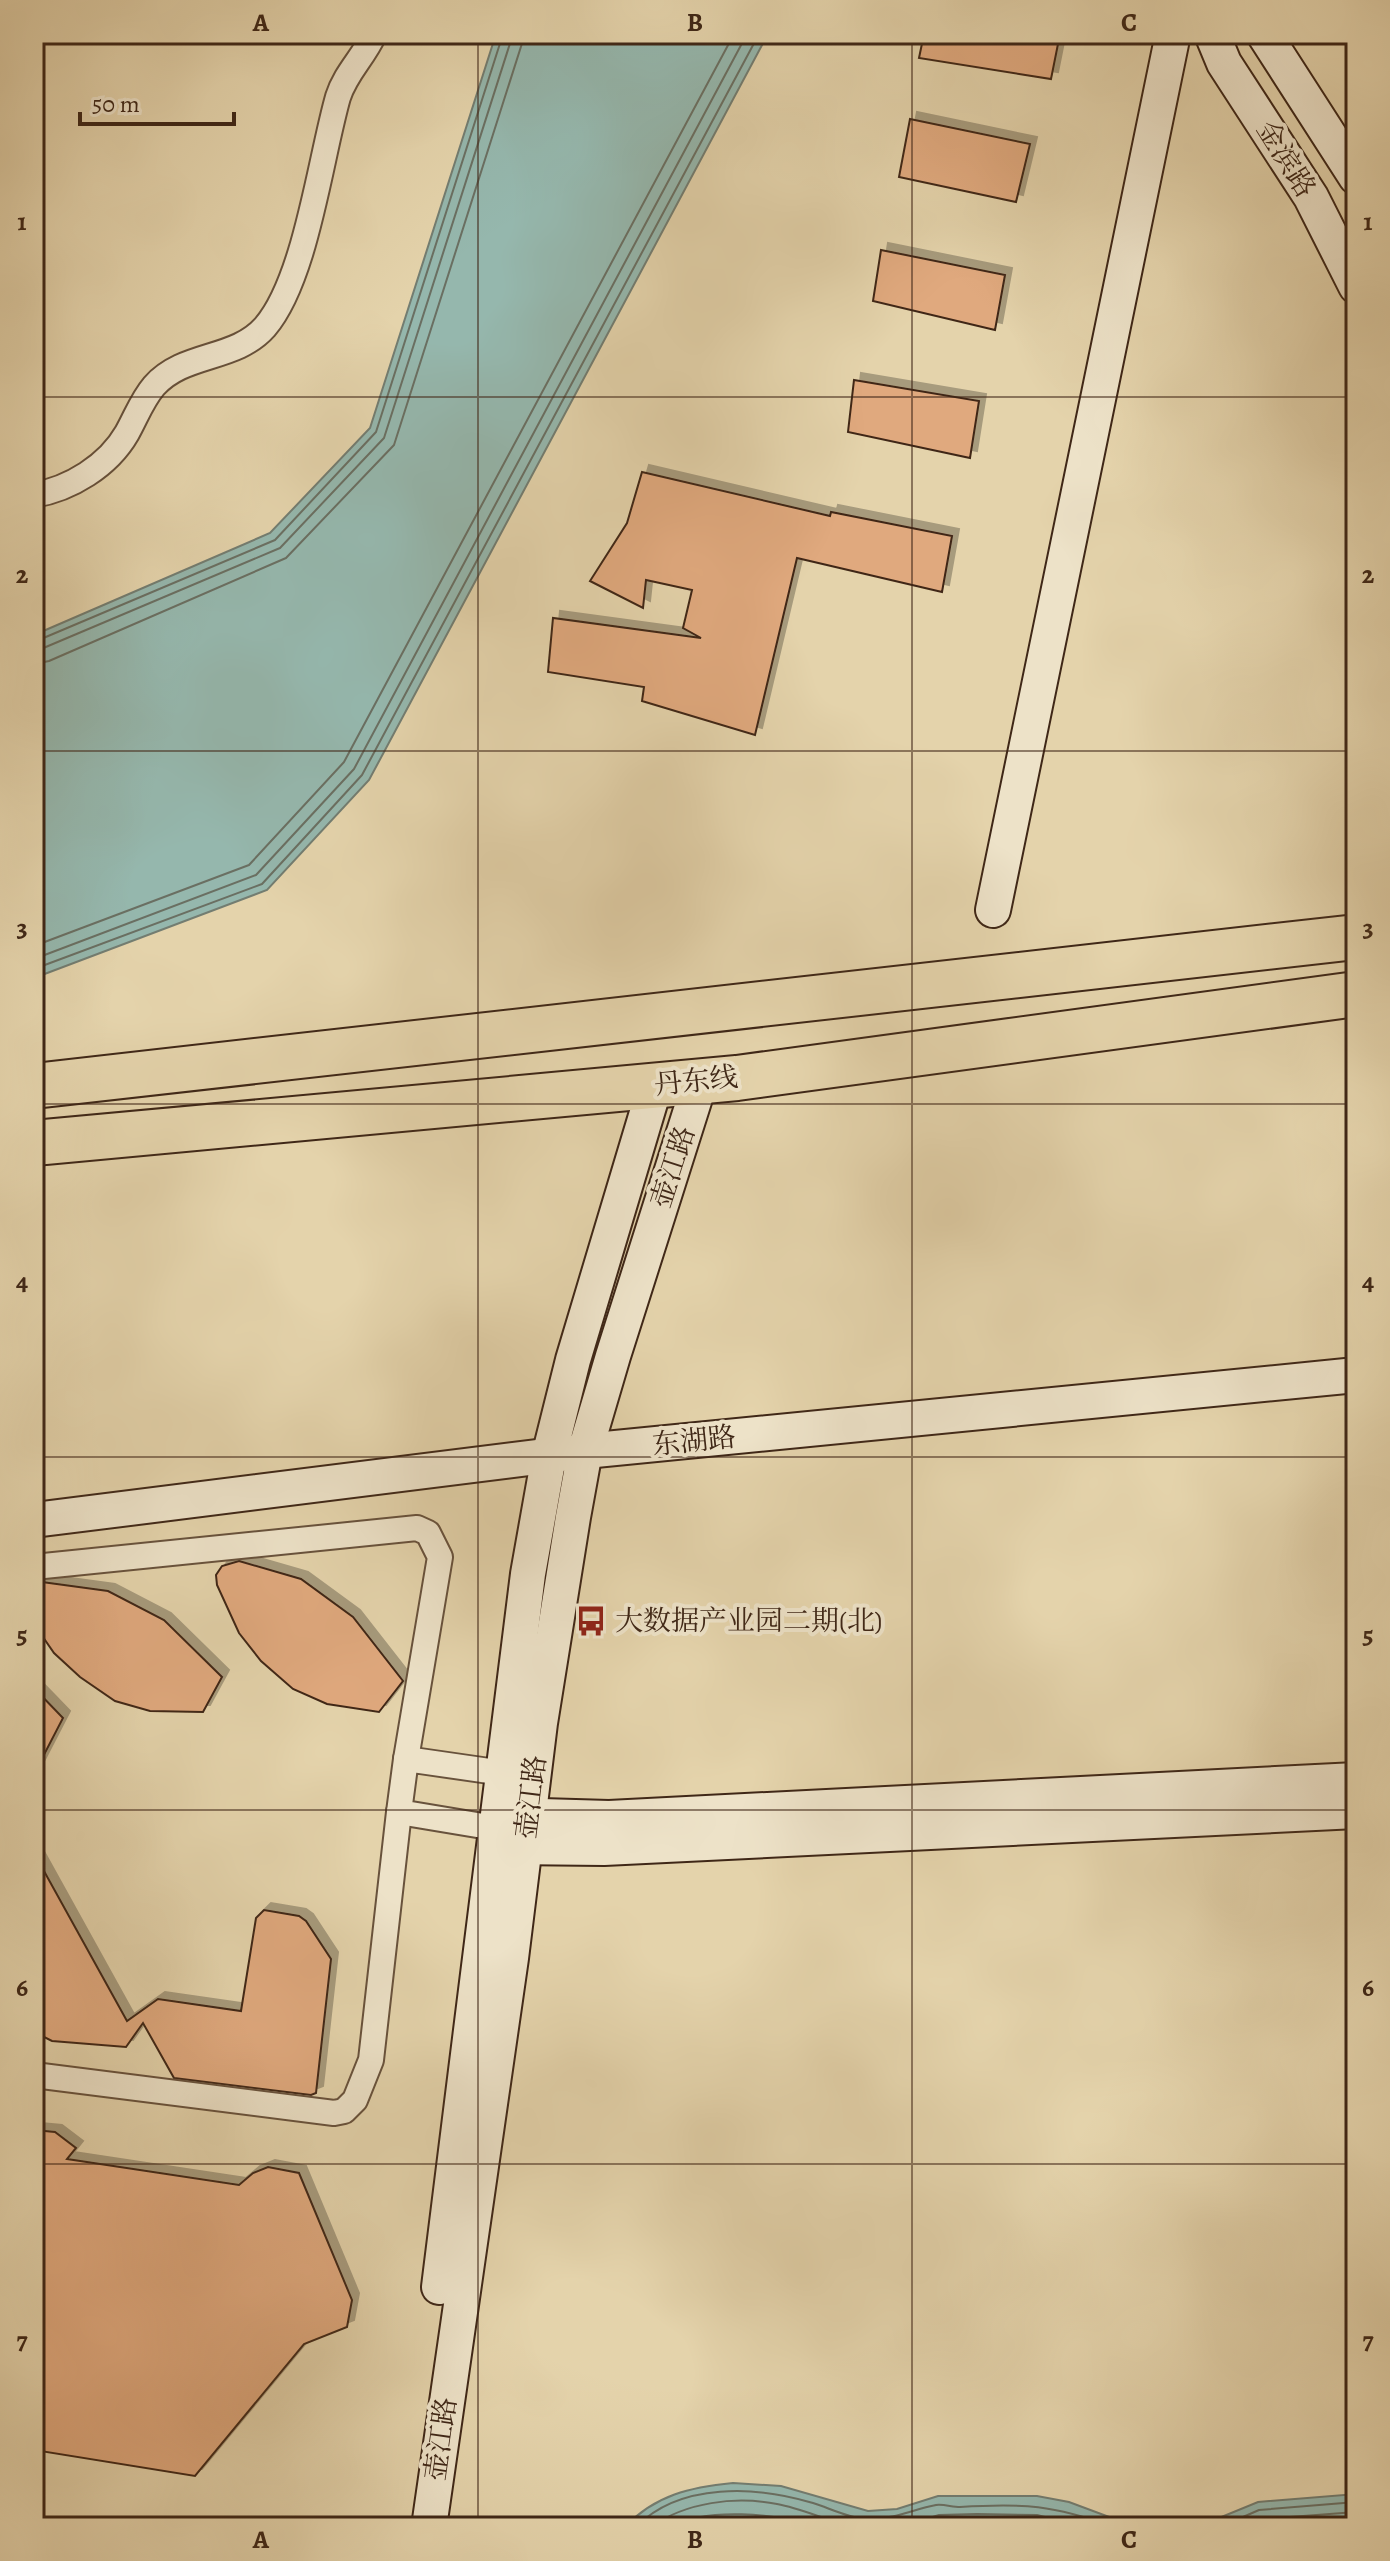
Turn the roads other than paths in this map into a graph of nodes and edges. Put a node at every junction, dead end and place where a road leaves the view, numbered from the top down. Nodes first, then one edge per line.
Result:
1 (374, 34) edge
2 (1173, 34) edge
3 (1212, 34) edge
4 (1264, 34) edge
5 (1356, 177) edge
6 (1356, 286) edge
7 (34, 495) edge
8 (993, 910) dead end
9 (1356, 937) edge
10 (1227, 951) junction
11 (1356, 994) edge
12 (1229, 1014) junction
13 (700, 1082) junction
14 (34, 1086) edge
15 (655, 1086) junction
16 (34, 1143) edge
17 (1356, 1375) edge
18 (585, 1451) junction
19 (549, 1456) junction
20 (34, 1520) edge
21 (34, 1567) edge
22 (406, 1759) junction
23 (503, 1773) junction
24 (1356, 1780) edge
25 (1356, 1811) edge
26 (399, 1812) junction
27 (508, 1831) junction
28 (34, 2075) edge
29 (407, 2527) edge
30 (429, 2527) edge

1 - 7 street
2 - 8 main road
3 - 6 main road, 金滨路
4 - 5 main road, 金滨路
9 - 10 highway
10 - 12 highway
10 - 14 highway
11 - 12 highway, 丹东线
12 - 13 highway, 丹东线
13 - 15 highway, 丹东线
13 - 18 main road, 壶江路
15 - 16 highway, 丹东线
15 - 19 main road, 壶江路
17 - 18 main road, 东湖路
18 - 19 main road, 东湖路
18 - 27 main road, 壶江路
19 - 20 main road, 东湖路
19 - 23 main road, 壶江路
21 - 22 street
22 - 23 street
22 - 26 street
23 - 27 main road, 壶江路
24 - 27 main road
25 - 27 main road
26 - 27 street
26 - 28 street
27 - 29 main road, 壶江路
27 - 30 main road, 壶江路

